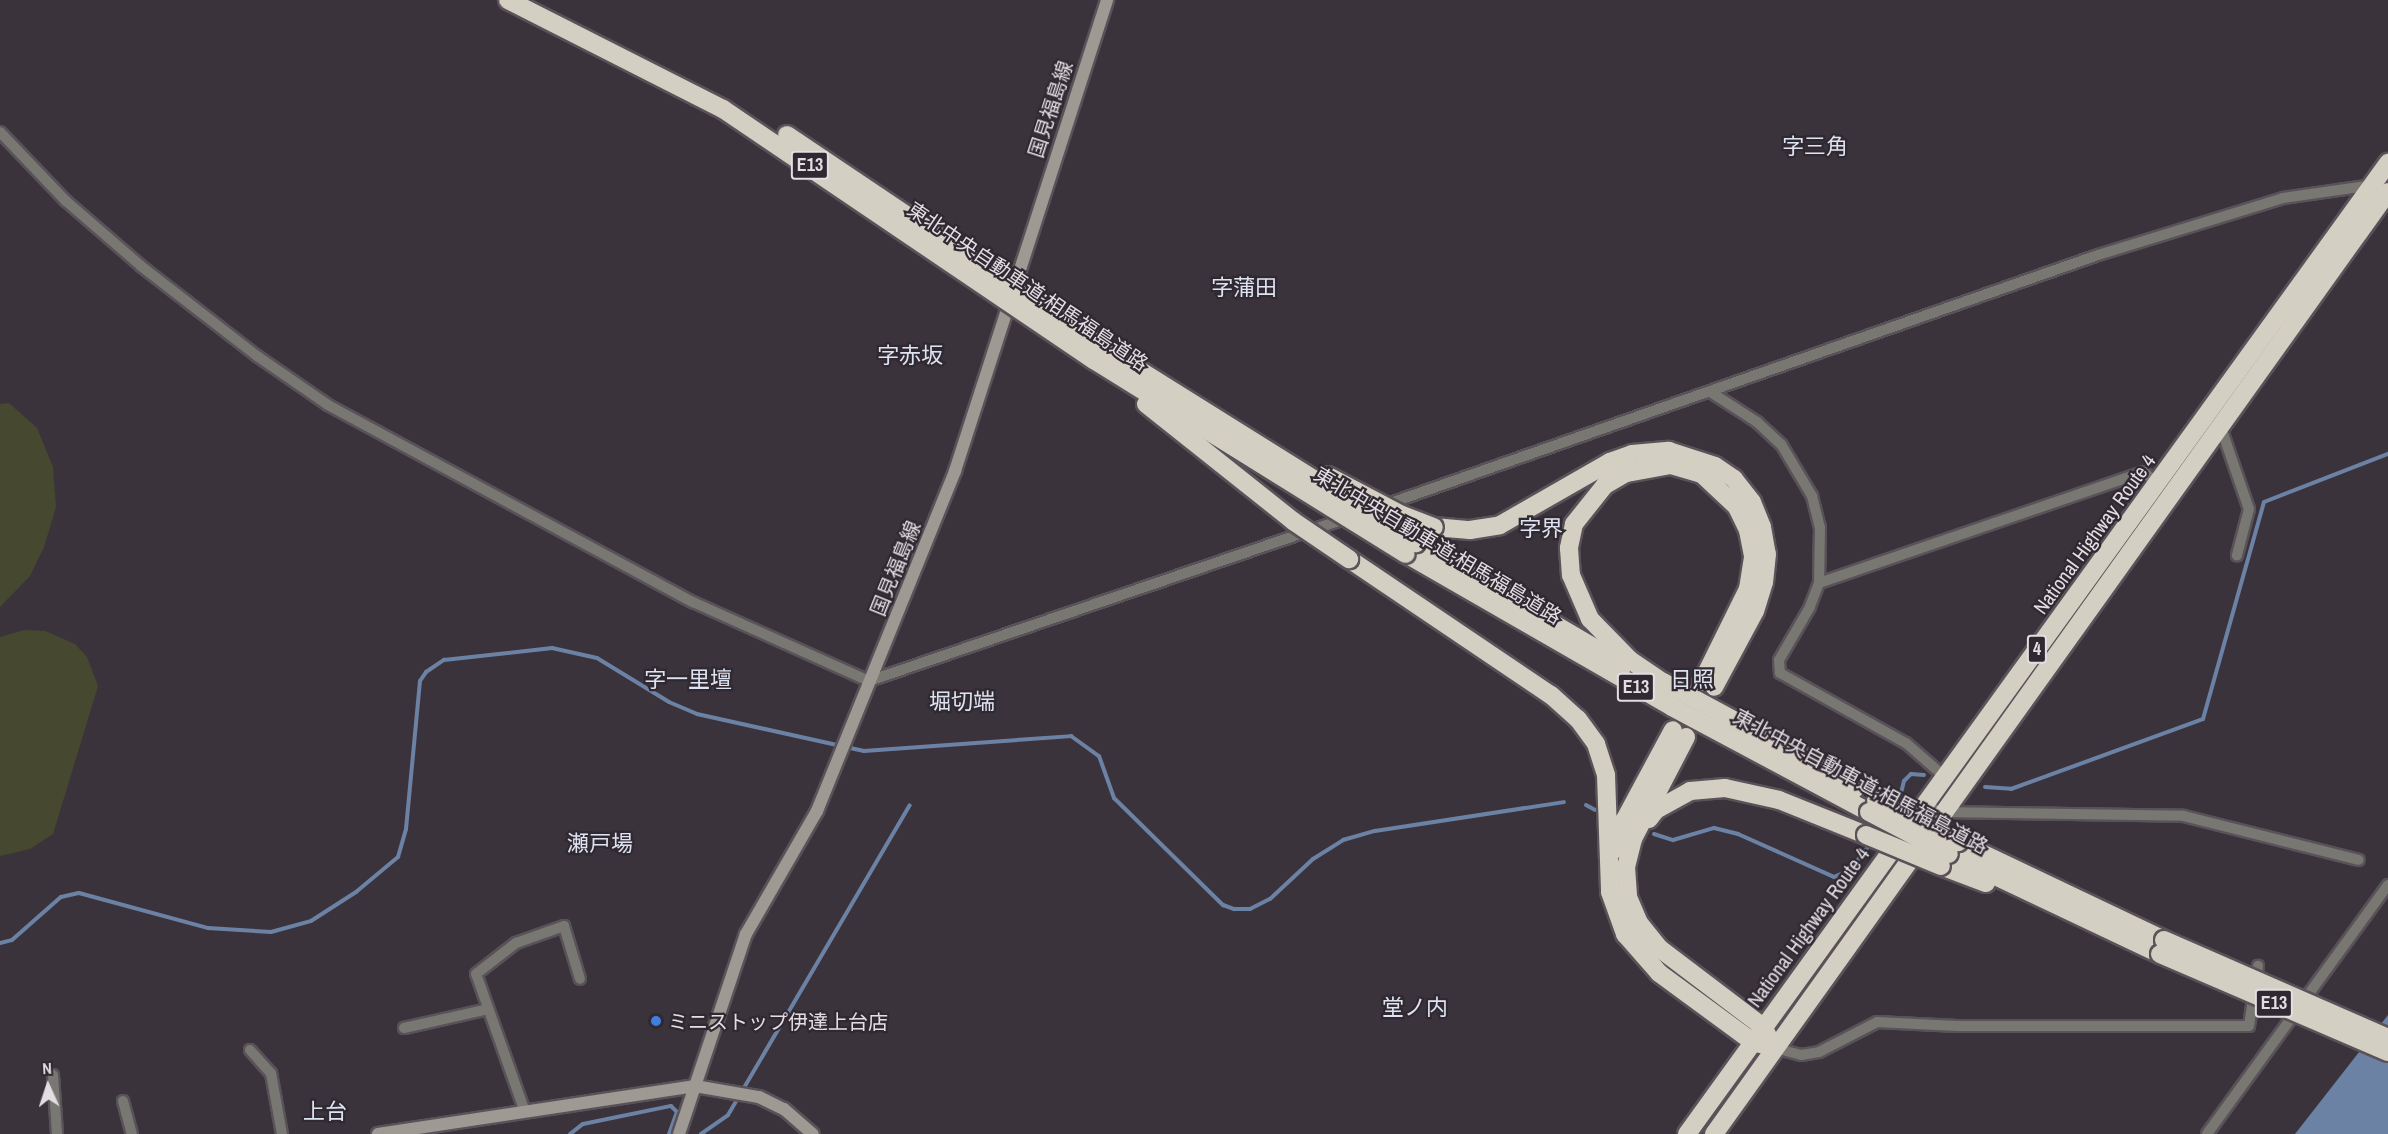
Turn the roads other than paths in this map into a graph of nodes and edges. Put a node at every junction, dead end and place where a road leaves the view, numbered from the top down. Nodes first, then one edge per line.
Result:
1 (508, 0) edge
2 (534, 0) edge
3 (1107, 0) edge
4 (0, 132) edge
5 (2388, 163) edge
6 (2383, 187) edge
7 (1114, 356) junction
8 (1094, 360) junction
9 (1712, 393) junction
10 (2220, 425) junction
11 (2158, 484) junction
12 (1411, 548) junction
13 (2237, 555) dead end
14 (1819, 582) junction
15 (869, 681) junction
16 (1945, 777) junction
17 (1854, 789) junction
18 (1873, 807) junction
19 (1933, 808) junction
20 (1633, 839) junction
21 (1950, 854) junction
22 (2359, 861) dead end
23 (1609, 863) junction
24 (2388, 885) edge
25 (2162, 947) junction
26 (2258, 966) dead end
27 (580, 979) dead end
28 (488, 1009) junction
29 (404, 1028) dead end
30 (1758, 1034) junction
31 (2388, 1038) edge
32 (1775, 1048) junction
33 (250, 1050) dead end
34 (2388, 1052) edge
35 (53, 1075) dead end
36 (695, 1086) junction
37 (123, 1101) dead end
38 (525, 1112) junction
39 (57, 1134) edge
40 (132, 1134) edge
41 (282, 1134) edge
42 (378, 1134) edge
43 (679, 1134) edge
44 (813, 1134) edge
45 (1687, 1134) edge
46 (1714, 1134) edge
47 (2207, 1134) edge

1 - 8 highway, 東北中央自動車道;相馬福島道路 / E13, bridge
2 - 7 highway, 東北中央自動車道;相馬福島道路 / E13, bridge
3 - 15 main road, 国見福島線
4 - 15 street
5 - 6 highway, National Highway Route 4 / 4
6 - 9 street
6 - 10 highway, National Highway Route 4 / 4
6 - 11 highway, National Highway Route 4 / 4
7 - 12 highway, 東北中央自動車道;相馬福島道路 / E13, bridge
7 - 17 highway, bridge
8 - 12 highway, 東北中央自動車道;相馬福島道路 / E13, bridge
8 - 23 highway, bridge
9 - 14 street
9 - 15 street
10 - 13 street
10 - 19 highway, National Highway Route 4 / 4
11 - 14 street
11 - 16 highway, National Highway Route 4 / 4
12 - 17 highway, 東北中央自動車道;相馬福島道路 / E13
12 - 18 highway, 東北中央自動車道;相馬福島道路 / E13
14 - 16 street
15 - 36 main road, 国見福島線
16 - 19 highway, National Highway Route 4 / 4
17 - 18 highway, 東北中央自動車道;相馬福島道路 / E13
18 - 21 highway, 東北中央自動車道;相馬福島道路 / E13, bridge
19 - 22 street
19 - 30 highway, National Highway Route 4 / 4
19 - 32 highway, National Highway Route 4 / 4
20 - 21 highway, bridge
20 - 23 highway
20 - 30 highway
21 - 25 highway, 東北中央自動車道;相馬福島道路 / E13
21 - 25 highway, 東北中央自動車道;相馬福島道路 / E13
23 - 30 highway
24 - 47 street
25 - 31 highway, 東北中央自動車道;相馬福島道路 / E13, bridge
25 - 34 highway, 東北中央自動車道;相馬福島道路 / E13, bridge
26 - 32 street
27 - 28 street
28 - 29 street
28 - 38 street
30 - 32 highway
30 - 45 highway, National Highway Route 4 / 4
32 - 46 highway, National Highway Route 4 / 4
33 - 41 street
35 - 39 street
36 - 38 main road
36 - 43 main road, 国見福島線
36 - 44 main road
37 - 40 street
38 - 42 main road

